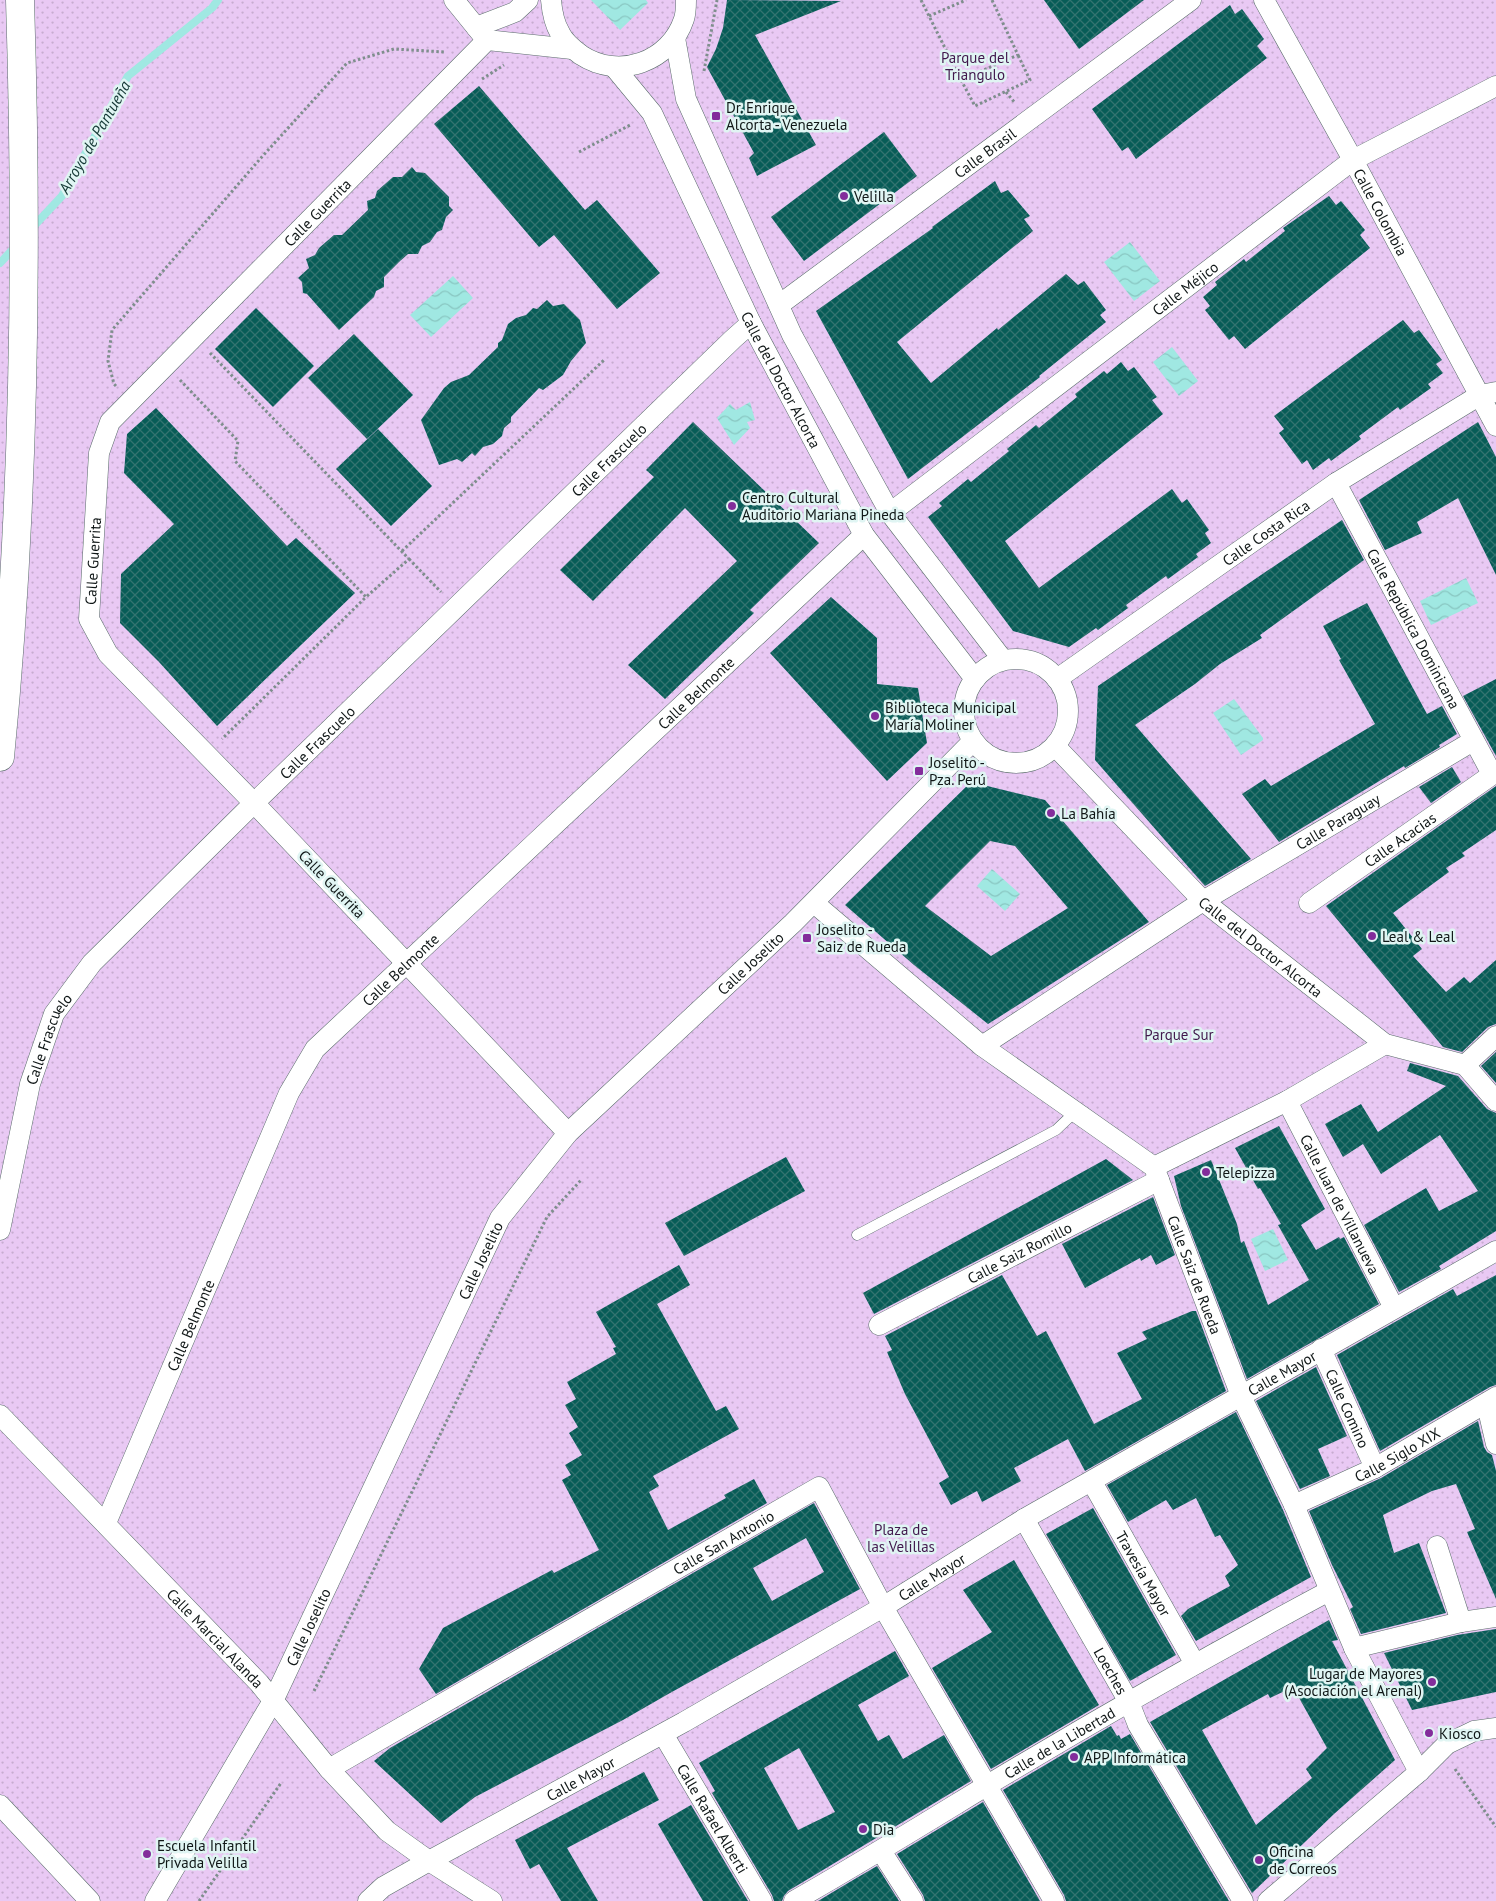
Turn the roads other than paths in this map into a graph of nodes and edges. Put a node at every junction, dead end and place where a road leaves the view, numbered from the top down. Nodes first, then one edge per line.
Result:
1 (20, 0) edge
2 (454, 0) edge
3 (528, 0) edge
4 (551, 0) edge
5 (686, 0) edge
6 (1192, 0) edge
7 (1264, 0) edge
8 (481, 34) junction
9 (675, 38) junction
10 (572, 49) junction
11 (614, 67) junction
12 (1496, 86) edge
13 (1353, 160) junction
14 (779, 305) junction
15 (751, 323) junction
16 (1488, 394) edge
17 (1496, 426) edge
18 (1336, 483) junction
19 (890, 513) junction
20 (864, 535) junction
21 (1003, 660) junction
22 (1057, 678) junction
23 (975, 679) junction
24 (972, 741) junction
25 (1473, 741) junction
26 (1055, 746) junction
27 (0, 757) edge
28 (1494, 773) edge
29 (254, 803) junction
30 (1203, 901) junction
31 (814, 903) junction
32 (1309, 903) dead end
33 (408, 964) junction
34 (1496, 1036) edge
35 (1385, 1044) junction
36 (982, 1046) junction
37 (1465, 1065) junction
38 (1287, 1101) junction
39 (1496, 1101) edge
40 (1076, 1111) junction
41 (568, 1133) junction
42 (1156, 1173) junction
43 (0, 1230) edge
44 (857, 1235) dead end
45 (1496, 1250) edge
46 (1394, 1308) junction
47 (879, 1325) dead end
48 (1321, 1349) junction
49 (1242, 1396) junction
50 (1496, 1397) edge
51 (1496, 1410) edge
52 (0, 1415) edge
53 (1496, 1444) edge
54 (1375, 1468) junction
55 (1092, 1482) junction
56 (1294, 1505) junction
57 (1024, 1519) junction
58 (106, 1523) junction
59 (1437, 1546) dead end
60 (1329, 1591) junction
61 (883, 1607) junction
62 (1496, 1617) edge
63 (1461, 1622) junction
64 (1354, 1648) junction
65 (1195, 1664) junction
66 (274, 1699) junction
67 (1128, 1702) junction
68 (1496, 1728) edge
69 (663, 1734) junction
70 (330, 1769) junction
71 (1419, 1772) junction
72 (986, 1786) junction
73 (0, 1805) edge
74 (881, 1851) junction
75 (429, 1861) junction
76 (90, 1901) edge
77 (155, 1901) edge
78 (368, 1901) edge
79 (492, 1901) edge
80 (762, 1901) edge
81 (794, 1901) edge
82 (913, 1901) edge
83 (1054, 1901) edge
84 (1243, 1901) edge
85 (1268, 1901) edge

1 - 27 main road
2 - 8 street
3 - 8 street, Calle Guerrita
4 - 10 street
5 - 9 street
6 - 14 street, Calle Brasil
7 - 13 street, Calle Colombia
8 - 10 street
8 - 29 street, Calle Guerrita
9 - 11 street
9 - 14 street, Calle del Doctor Alcorta
10 - 11 street
11 - 15 street, Calle del Doctor Alcorta
12 - 13 street, Calle Méjico
13 - 16 street, Calle Colombia
13 - 19 street, Calle Méjico
14 - 19 street, Calle del Doctor Alcorta
15 - 20 street, Calle del Doctor Alcorta
15 - 29 street, Calle Frascuelo
16 - 17 street, Calle Colombia
16 - 18 street, Calle Costa Rica
18 - 22 street, Calle Costa Rica
18 - 25 street, Calle República Dominicana
19 - 21 street, Calle del Doctor Alcorta
20 - 23 street, Calle del Doctor Alcorta
20 - 33 street, Calle Belmonte
21 - 22 street
21 - 23 street
22 - 26 street
23 - 24 street
24 - 26 street
24 - 31 street, Calle Joselito
25 - 28 street, Calle República Dominicana
25 - 30 street, Calle Paraguay
26 - 30 street, Calle del Doctor Alcorta
28 - 32 street, Calle Acacias
29 - 33 street, Calle Guerrita
29 - 43 street, Calle Frascuelo
30 - 35 street, Calle del Doctor Alcorta
30 - 36 street, Calle Paraguay
31 - 36 street
31 - 41 street, Calle Joselito
33 - 41 street, Calle Guerrita
33 - 58 street, Calle Belmonte
34 - 37 street
35 - 37 street, Calle del Doctor Alcorta
35 - 38 street, Calle Saiz Romillo
36 - 40 street
37 - 39 street
38 - 42 street, Calle Saiz Romillo
38 - 46 street, Calle Juan de Villanueva
40 - 42 street
40 - 44 lane
41 - 66 street, Calle Joselito
42 - 47 street, Calle Saiz Romillo
42 - 49 street, Calle Saiz de Rueda
45 - 46 street, Calle Mayor
46 - 48 street, Calle Mayor
48 - 49 street, Calle Mayor
48 - 54 street, Calle Comino
49 - 55 street, Calle Mayor
49 - 56 street, Calle Saiz de Rueda
50 - 54 street, Calle Siglo XIX
51 - 53 street
52 - 58 street, Calle Marcial Alanda
54 - 56 street, Calle Siglo XIX
55 - 57 street, Calle Mayor
55 - 65 street, Travesía Mayor
56 - 60 street, Calle Saiz de Rueda
57 - 61 street, Calle Mayor
57 - 67 street, Loeches
58 - 66 street, Calle Marcial Alanda
59 - 63 street
60 - 64 street, Calle Saiz de Rueda
60 - 65 street, Calle de la Libertad
61 - 69 street, Calle Mayor
61 - 70 street, Calle San Antonio
61 - 72 street, Calle San Antonio
62 - 63 street
63 - 64 street
64 - 71 street, Calle Saiz de Rueda
65 - 67 street, Calle de la Libertad
66 - 70 street, Calle Marcial Alanda
66 - 77 street, Calle Joselito
67 - 72 street, Calle de la Libertad
67 - 84 street, Loeches
68 - 71 street
69 - 75 street, Calle Mayor
69 - 80 street, Calle Rafael Alberti
70 - 75 street, Calle Marcial Alanda
71 - 85 street
72 - 74 street, Calle de la Libertad
72 - 83 street, Calle San Antonio
73 - 76 street
74 - 81 street, Calle de la Libertad
74 - 82 street
75 - 78 street, Calle Mayor
75 - 79 street, Calle Marcial Alanda

